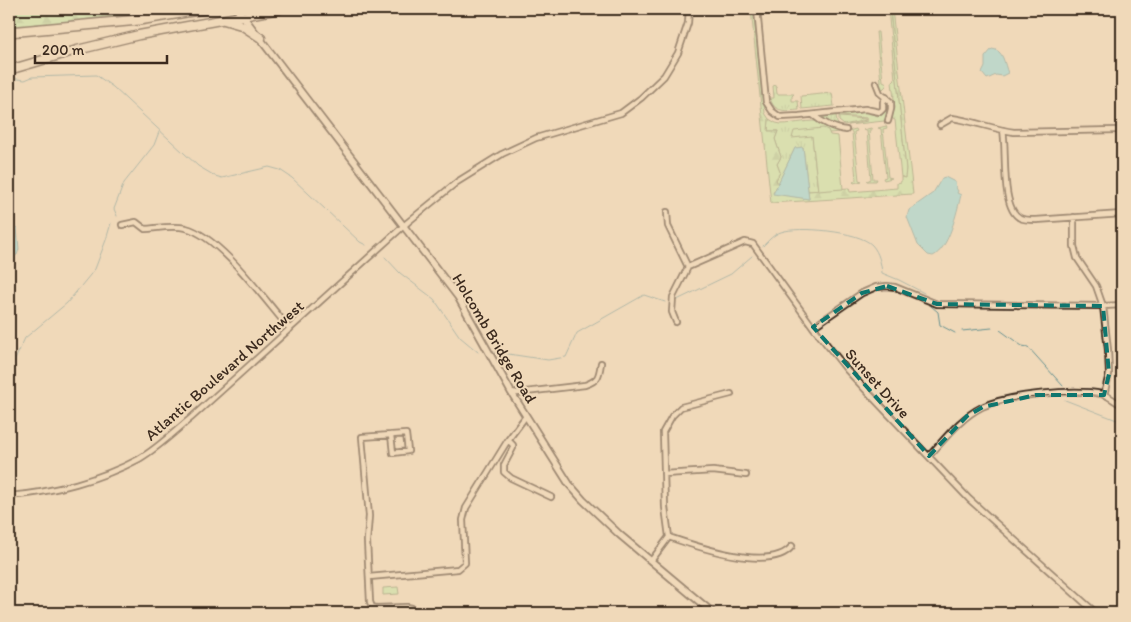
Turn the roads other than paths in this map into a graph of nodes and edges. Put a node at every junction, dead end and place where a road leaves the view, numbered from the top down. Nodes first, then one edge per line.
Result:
1 (204, 9) edge
2 (280, 9) edge
3 (689, 9) edge
4 (756, 9) edge
5 (240, 12) edge
6 (220, 19) junction
7 (9, 32) edge
8 (261, 38) junction
9 (9, 70) edge
10 (876, 83) dead end
11 (886, 96) junction
12 (813, 115) junction
13 (888, 121) dead end
14 (940, 125) dead end
15 (846, 130) dead end
16 (1003, 130) junction
17 (1118, 130) dead end
18 (667, 212) dead end
19 (1122, 214) edge
20 (1074, 217) junction
21 (122, 225) dead end
22 (404, 226) junction
23 (688, 267) junction
24 (1122, 305) edge
25 (1102, 306) junction
26 (676, 322) dead end
27 (813, 327) junction
28 (290, 328) junction
29 (601, 363) dead end
30 (511, 392) junction
31 (731, 394) dead end
32 (1104, 395) junction
33 (1122, 405) edge
34 (526, 416) junction
35 (391, 435) junction
36 (508, 440) junction
37 (929, 456) junction
38 (664, 474) junction
39 (746, 475) dead end
40 (9, 496) edge
41 (551, 497) dead end
42 (669, 537) junction
43 (792, 546) dead end
44 (651, 561) junction
45 (370, 577) junction
46 (415, 613) edge
47 (713, 613) edge
48 (1096, 613) edge

1 - 7 highway
2 - 5 highway
3 - 22 street, Atlantic Boulevard Northwest
4 - 12 street
5 - 6 highway
5 - 8 street, Holcomb Bridge Road
6 - 8 highway
6 - 9 highway
8 - 22 street, Holcomb Bridge Road
10 - 11 street
11 - 12 street
11 - 13 street
12 - 15 street
14 - 16 street
16 - 17 street
16 - 20 street
18 - 23 street
19 - 20 street
20 - 25 street
21 - 28 street
22 - 28 street, Atlantic Boulevard Northwest
22 - 30 street, Holcomb Bridge Road
23 - 26 street
23 - 27 street, Sunset Drive
24 - 25 street
25 - 27 street
25 - 32 street
27 - 37 street, Sunset Drive
28 - 40 street, Atlantic Boulevard Northwest
29 - 30 street
30 - 34 street, Holcomb Bridge Road
31 - 38 street
32 - 33 street
32 - 37 street
34 - 36 street
34 - 44 street, Holcomb Bridge Road
35 - 35 street
35 - 45 street
36 - 41 street
36 - 45 street
37 - 48 street, Sunset Drive
38 - 39 street
38 - 42 street
42 - 43 street
42 - 44 street
44 - 47 street, Holcomb Bridge Road
45 - 46 street

